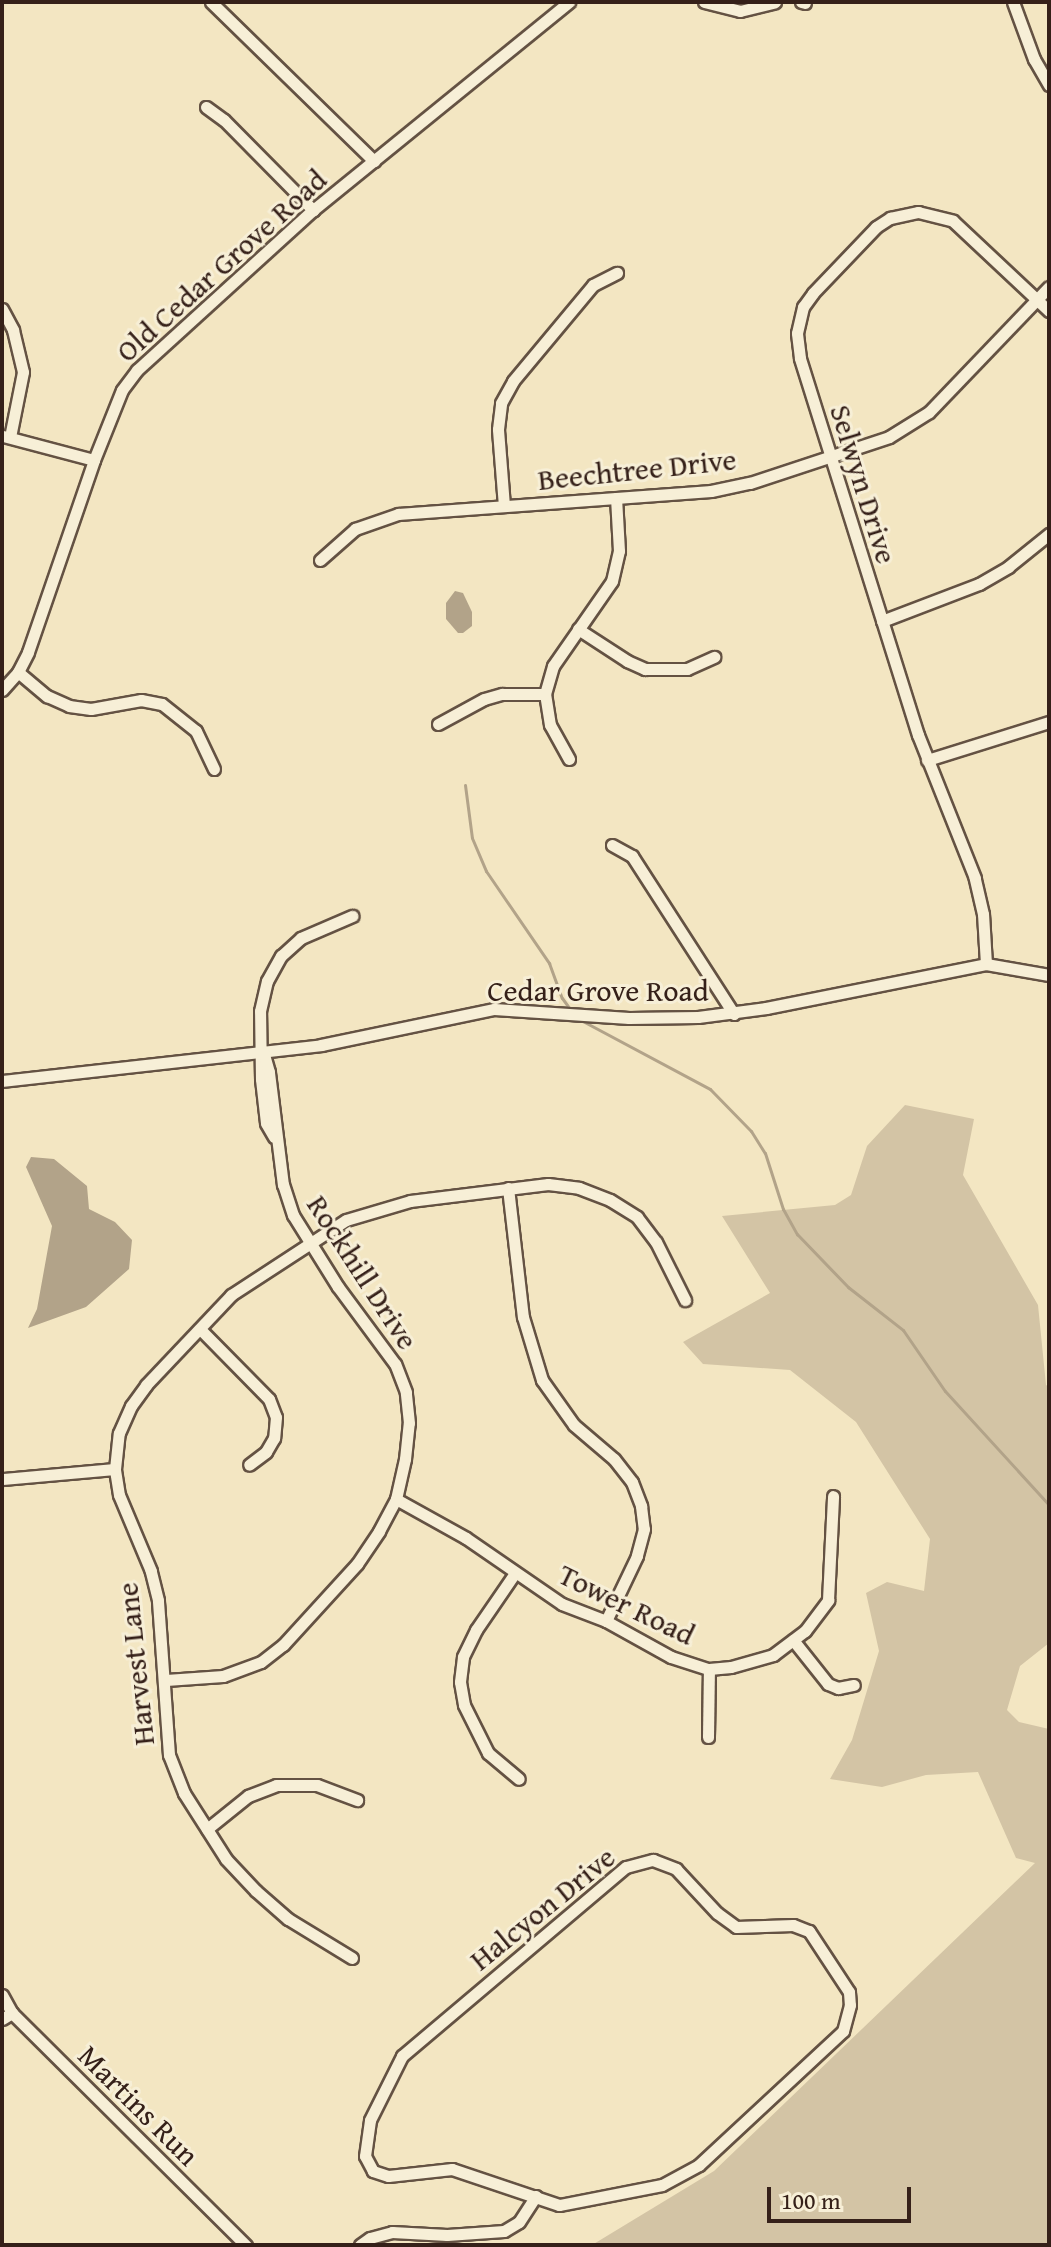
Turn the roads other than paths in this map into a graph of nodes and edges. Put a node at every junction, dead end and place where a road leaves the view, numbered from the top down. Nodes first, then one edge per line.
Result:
1 (211, 2) edge
2 (569, 2) edge
3 (704, 2) edge
4 (775, 2) edge
5 (1013, 2) edge
6 (1049, 85) edge
7 (206, 107) dead end
8 (374, 161) junction
9 (313, 210) junction
10 (617, 273) dead end
11 (1049, 287) edge
12 (1037, 299) junction
13 (2, 309) edge
14 (1049, 311) edge
15 (6, 436) edge
16 (830, 457) junction
17 (94, 460) junction
18 (616, 498) junction
19 (504, 506) junction
20 (1049, 534) edge
21 (320, 560) dead end
22 (882, 621) junction
23 (578, 629) junction
24 (714, 657) dead end
25 (18, 672) junction
26 (2, 690) edge
27 (545, 694) junction
28 (1049, 722) edge
29 (438, 724) dead end
30 (569, 759) dead end
31 (927, 760) junction
32 (214, 769) dead end
33 (612, 845) dead end
34 (352, 916) dead end
35 (986, 964) junction
36 (1049, 975) edge
37 (734, 1014) junction
38 (263, 1051) junction
39 (2, 1081) edge
40 (508, 1188) junction
41 (307, 1242) junction
42 (685, 1300) dead end
43 (200, 1329) junction
44 (249, 1465) dead end
45 (115, 1469) junction
46 (2, 1479) edge
47 (833, 1496) dead end
48 (396, 1499) junction
49 (515, 1573) junction
50 (606, 1621) junction
51 (793, 1640) junction
52 (709, 1669) junction
53 (166, 1680) junction
54 (854, 1685) dead end
55 (708, 1737) dead end
56 (519, 1779) dead end
57 (357, 1800) dead end
58 (207, 1829) junction
59 (352, 1958) dead end
60 (2, 1995) edge
61 (7, 2016) edge
62 (536, 2196) junction
63 (246, 2245) edge
64 (360, 2245) edge

1 - 8 street
2 - 8 street, Old Cedar Grove Road
3 - 4 street
5 - 6 street
7 - 9 street
8 - 9 street, Old Cedar Grove Road
9 - 17 street, Old Cedar Grove Road
10 - 19 street
11 - 12 street, Beechtree Drive
12 - 14 street, Selwyn Drive
12 - 16 street, Beechtree Drive
12 - 16 street, Selwyn Drive
13 - 15 street
15 - 17 street
16 - 18 street, Beechtree Drive
16 - 22 street, Selwyn Drive
17 - 25 street, Old Cedar Grove Road
18 - 19 street, Beechtree Drive
18 - 23 street
19 - 21 street, Beechtree Drive
20 - 22 street
22 - 31 street, Selwyn Drive
23 - 24 street
23 - 27 street
25 - 26 street, Old Cedar Grove Road
25 - 32 street
27 - 29 street
27 - 30 street
28 - 31 street
31 - 35 street, Selwyn Drive
33 - 37 street
34 - 38 street, Rockhill Drive
35 - 36 street, Cedar Grove Road
35 - 37 street, Cedar Grove Road
37 - 38 street, Cedar Grove Road
38 - 39 street, Cedar Grove Road
38 - 41 street, Rockhill Drive
40 - 41 street, Harvest Lane
40 - 42 street, Harvest Lane
40 - 50 street
41 - 43 street, Harvest Lane
41 - 48 street, Rockhill Drive
43 - 44 street
43 - 45 street, Harvest Lane
45 - 46 street
45 - 53 street, Harvest Lane
47 - 51 street, Tower Road
48 - 49 street, Tower Road
48 - 53 street, Rockhill Drive
49 - 50 street, Tower Road
49 - 56 street
50 - 52 street, Tower Road
51 - 52 street, Tower Road
51 - 54 street
52 - 55 street
53 - 58 street, Harvest Lane
57 - 58 street
58 - 59 street, Harvest Lane
60 - 61 street, Martins Run
61 - 63 street, Martins Run
62 - 62 street, Halcyon Drive
62 - 64 street

